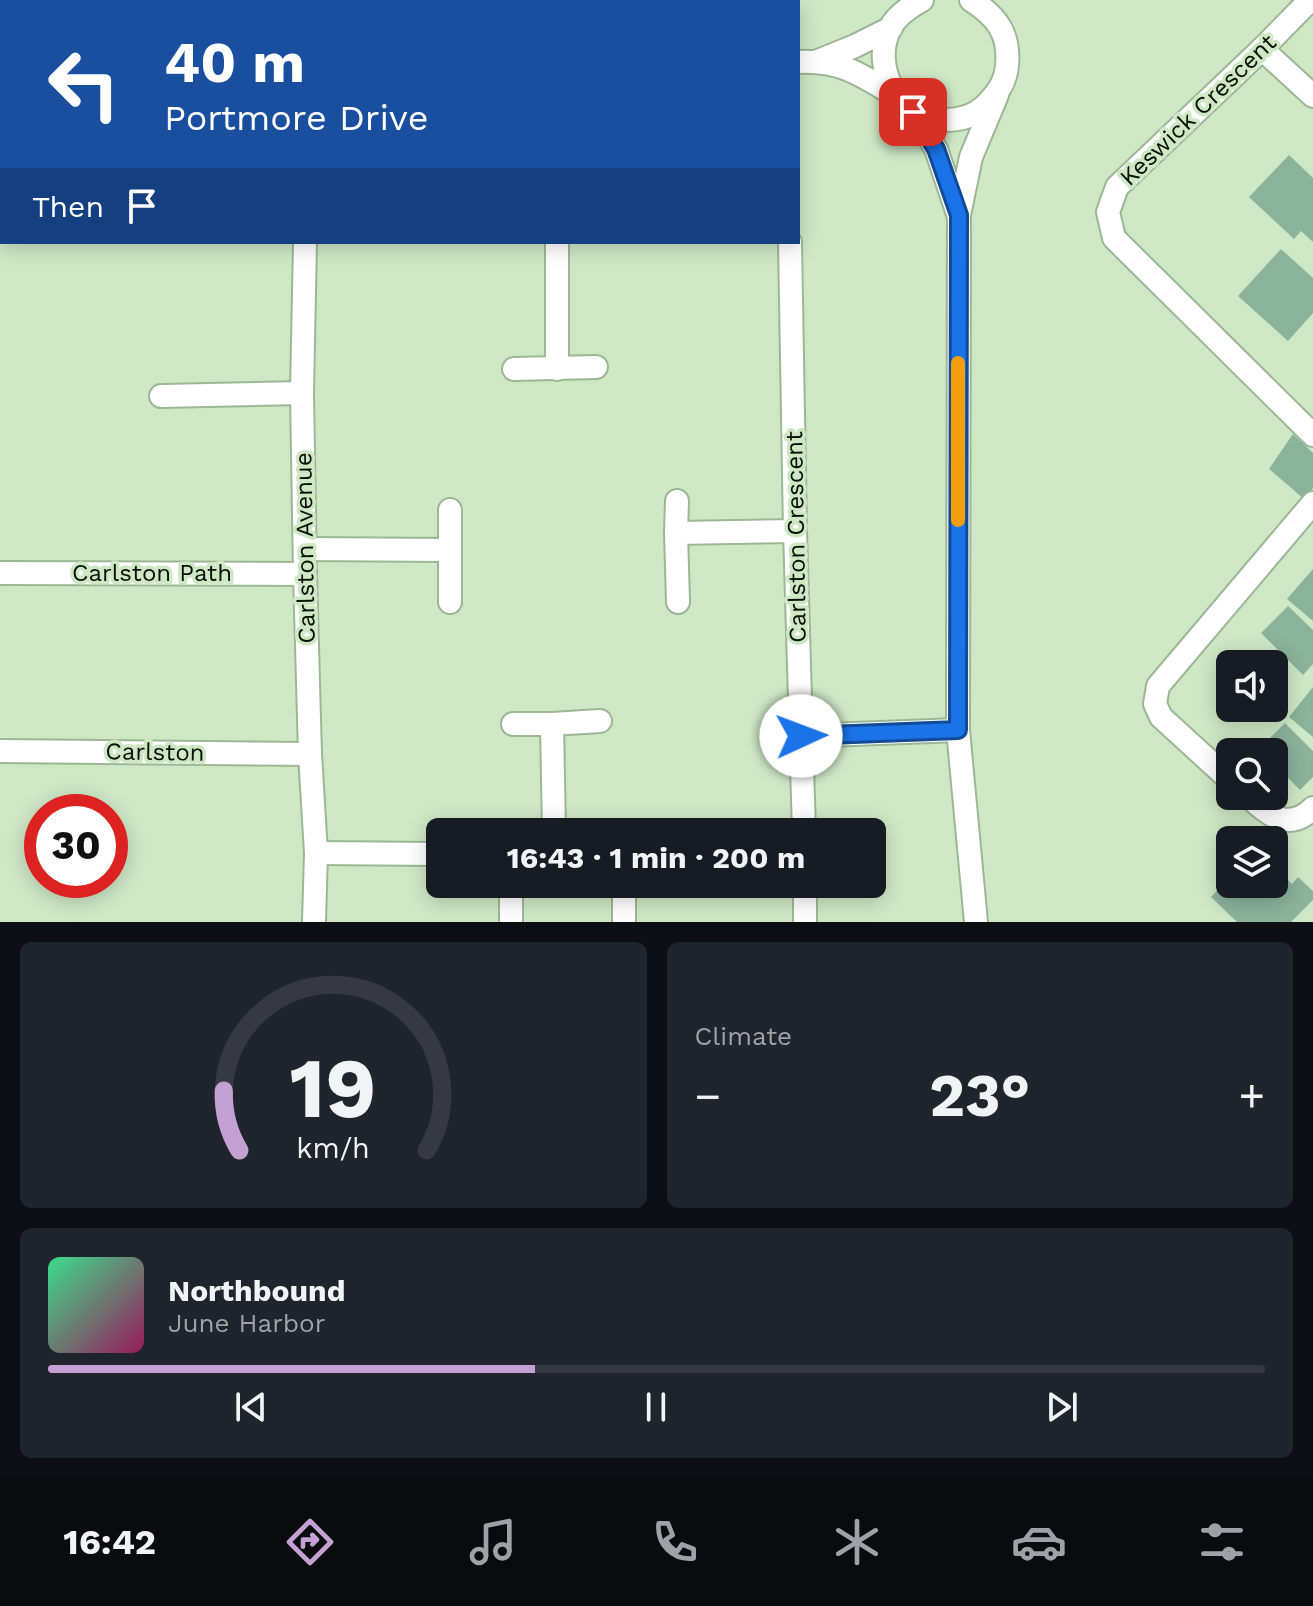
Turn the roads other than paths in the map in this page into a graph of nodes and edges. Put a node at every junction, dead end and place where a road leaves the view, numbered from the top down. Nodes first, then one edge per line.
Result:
1 (1310, 0) edge
2 (914, 3) edge
3 (983, 4) edge
4 (891, 28) junction
5 (1262, 49) junction
6 (808, 61) edge
7 (997, 95) junction
8 (896, 96) junction
9 (1313, 96) edge
10 (913, 112) junction
11 (959, 215) junction
12 (305, 244) edge
13 (557, 244) edge
14 (790, 244) edge
15 (596, 367) dead end
16 (514, 369) dead end
17 (557, 369) junction
18 (302, 393) junction
19 (161, 396) dead end
20 (1313, 435) edge
21 (677, 501) dead end
22 (1313, 503) edge
23 (450, 510) dead end
24 (795, 531) junction
25 (676, 533) junction
26 (305, 549) junction
27 (450, 550) junction
28 (0, 573) edge
29 (305, 574) junction
30 (450, 602) dead end
31 (678, 602) dead end
32 (600, 721) dead end
33 (513, 724) dead end
34 (552, 724) junction
35 (958, 730) junction
36 (801, 736) junction
37 (0, 751) edge
38 (310, 754) junction
39 (1216, 767) edge
40 (1313, 808) edge
41 (1264, 810) edge
42 (554, 818) edge
43 (804, 818) edge
44 (316, 853) junction
45 (426, 854) edge
46 (511, 898) edge
47 (624, 898) edge
48 (805, 898) edge
49 (314, 922) edge
50 (511, 922) edge
51 (624, 922) edge
52 (805, 922) edge
53 (976, 922) edge

1 - 5 street, Keswick Crescent
2 - 4 street
3 - 7 street
4 - 6 street
4 - 8 street
5 - 9 street
5 - 20 street, Keswick Crescent
6 - 8 street
7 - 10 street
7 - 11 street
8 - 10 street
10 - 11 street
11 - 35 street
12 - 18 street, Carlston Avenue
13 - 17 street
14 - 24 street, Carlston Crescent
15 - 17 street
16 - 17 street
18 - 19 street
18 - 26 street, Carlston Avenue
21 - 25 street
22 - 39 street
23 - 27 street
24 - 25 street
24 - 36 street, Carlston Crescent
25 - 31 street
26 - 27 street
26 - 29 street, Carlston Avenue
27 - 30 street
28 - 29 street, Carlston Path
29 - 38 street, Carlston Avenue
32 - 34 street
33 - 34 street
34 - 42 street
35 - 36 street
35 - 53 street
36 - 43 street, Carlston Crescent
37 - 38 street, Carlston
38 - 44 street, Carlston Avenue
40 - 41 street
44 - 45 street
44 - 49 street, Carlston Avenue
46 - 50 street
47 - 51 street
48 - 52 street

